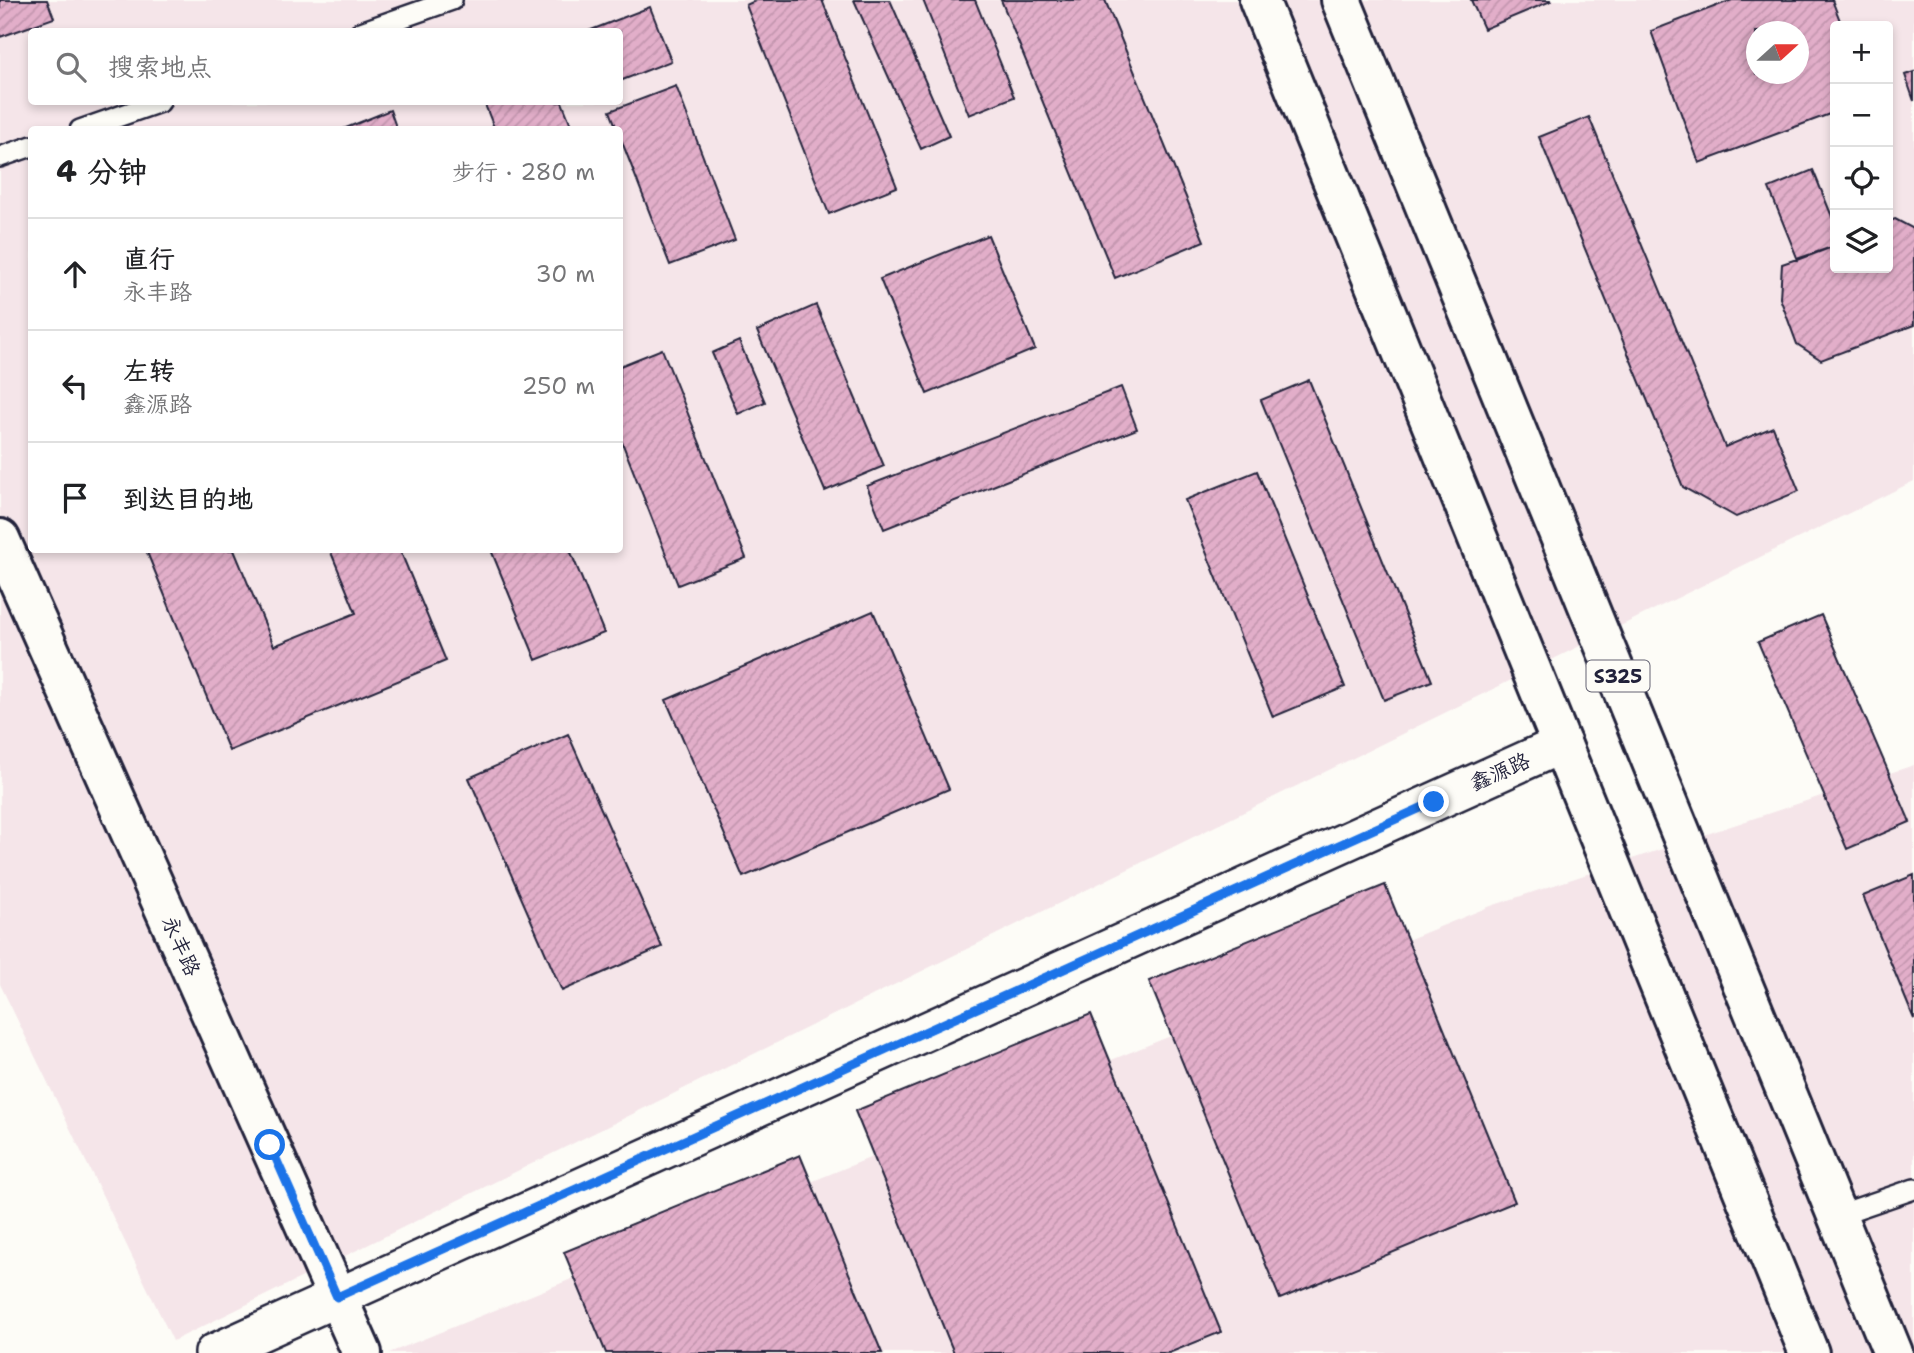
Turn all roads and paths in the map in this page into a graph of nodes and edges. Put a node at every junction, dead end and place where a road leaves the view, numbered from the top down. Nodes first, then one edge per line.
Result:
1 (452, 0) edge
2 (1259, 0) edge
3 (1341, 0) edge
4 (372, 28) edge
5 (151, 105) edge
6 (91, 126) edge
7 (28, 147) edge
8 (0, 157) edge
9 (0, 538) edge
10 (1562, 744) junction
11 (1914, 1189) edge
12 (1838, 1214) junction
13 (337, 1297) junction
14 (214, 1353) edge
15 (362, 1353) edge
16 (1809, 1353) edge
17 (1893, 1353) edge

1 - 4 lane
2 - 10 main road
3 - 12 main road, S325
5 - 6 lane
7 - 8 lane
9 - 13 main road, 永丰路
10 - 13 street, 鑫源路
10 - 16 main road
11 - 12 lane
12 - 17 main road, S325
13 - 14 street, 鑫源路
13 - 15 main road, 永丰路

